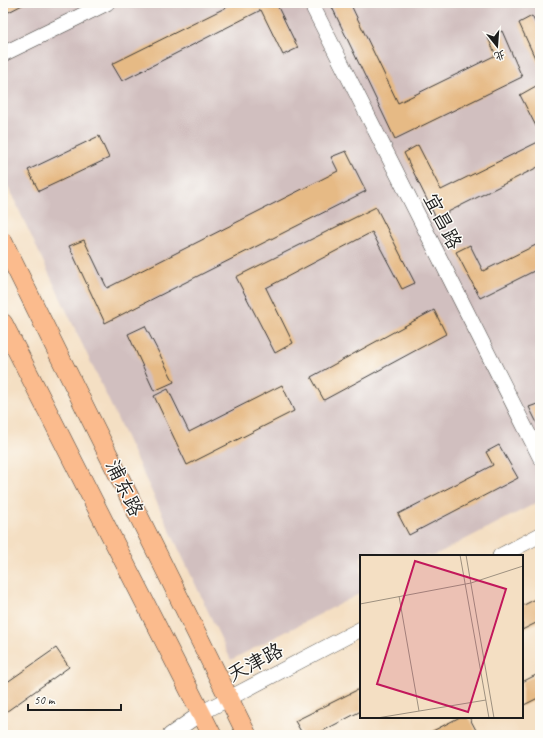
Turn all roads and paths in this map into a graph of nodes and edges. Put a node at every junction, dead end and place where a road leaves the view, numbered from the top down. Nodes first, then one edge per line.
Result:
1 (107, 3) edge
2 (310, 3) edge
3 (3, 54) edge
4 (3, 242) edge
5 (3, 323) edge
6 (540, 457) edge
7 (540, 535) edge
8 (502, 555) edge
9 (360, 630) edge
10 (228, 698) junction
11 (201, 713) junction
12 (170, 735) edge
13 (212, 735) edge
14 (247, 735) edge

1 - 3 street
2 - 6 street, 宜昌路
4 - 10 main road, 浦东路
5 - 11 main road, 浦东路
7 - 8 street
9 - 10 street, 天津路
10 - 11 street, 天津路
10 - 14 main road, 浦东路
11 - 12 street, 天津路
11 - 13 main road, 浦东路

